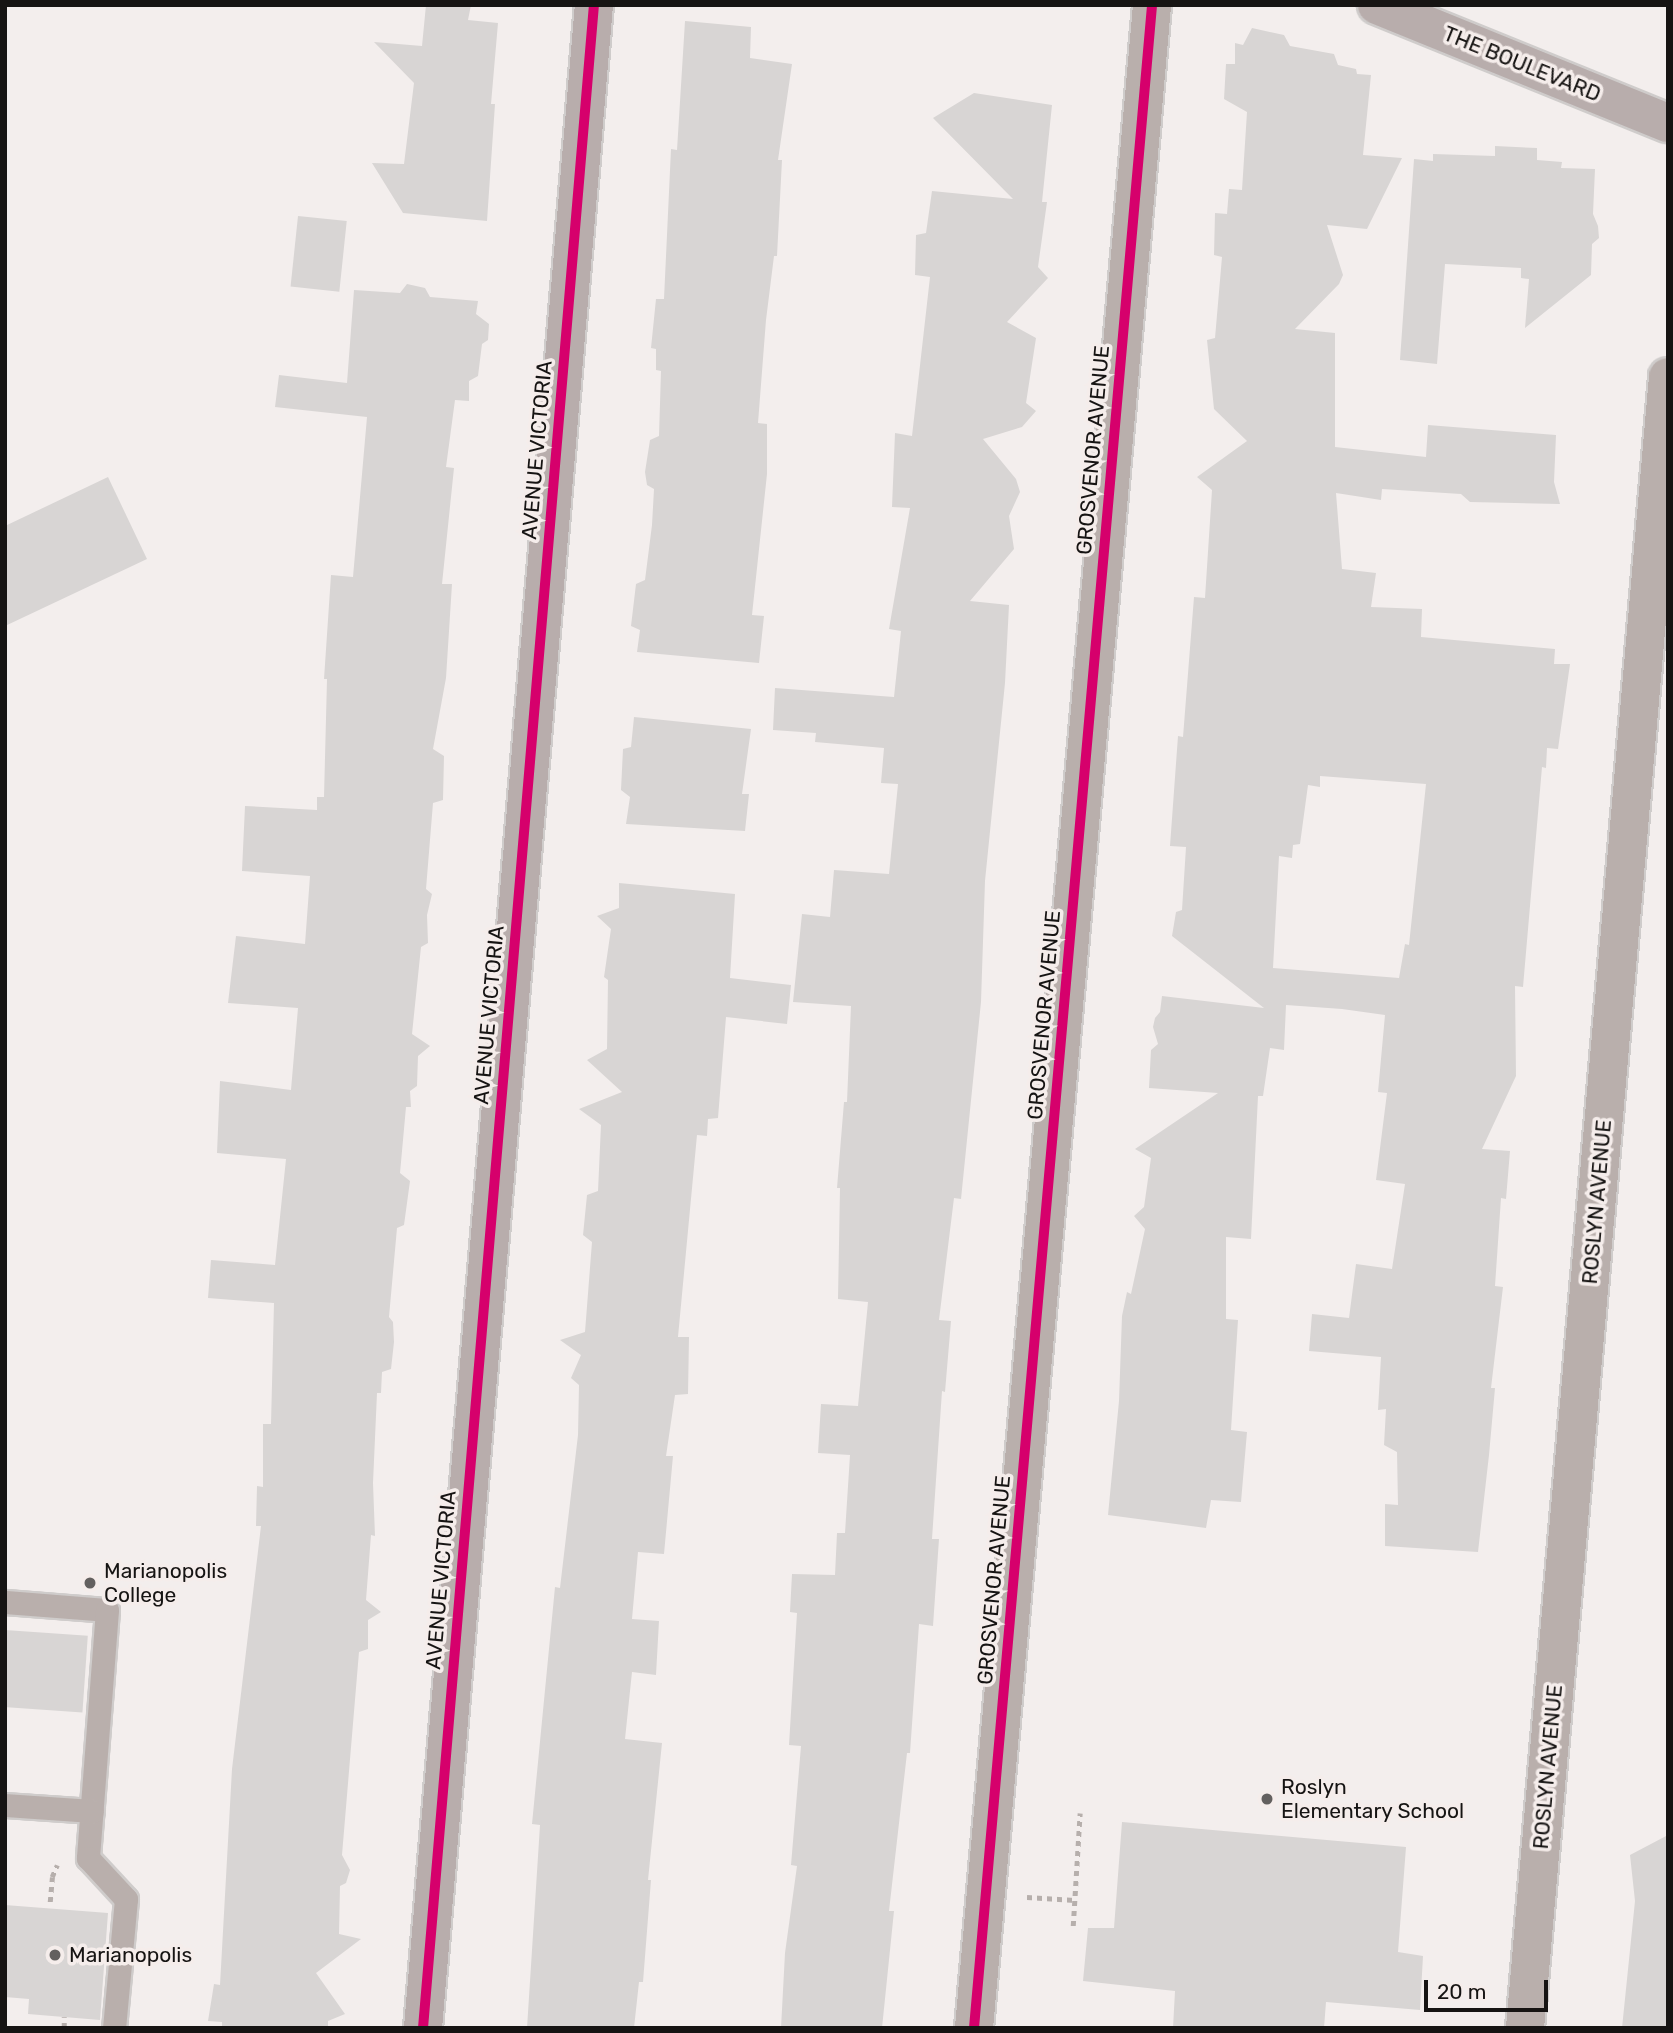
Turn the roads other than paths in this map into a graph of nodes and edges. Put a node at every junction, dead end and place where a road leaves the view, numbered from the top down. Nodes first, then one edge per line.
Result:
1 (594, 5) edge
2 (1152, 5) edge
3 (1377, 5) edge
4 (1668, 123) edge
5 (1668, 377) edge
6 (5, 1602) edge
7 (5, 1805) edge
8 (92, 1811) junction
9 (114, 2028) edge
10 (423, 2028) edge
11 (974, 2028) edge
12 (1525, 2028) edge

1 - 10 street, AVENUE VICTORIA
2 - 11 street, GROSVENOR AVENUE
3 - 4 street, THE BOULEVARD
5 - 12 street, ROSLYN AVENUE
6 - 8 lane
7 - 8 lane
8 - 9 lane

